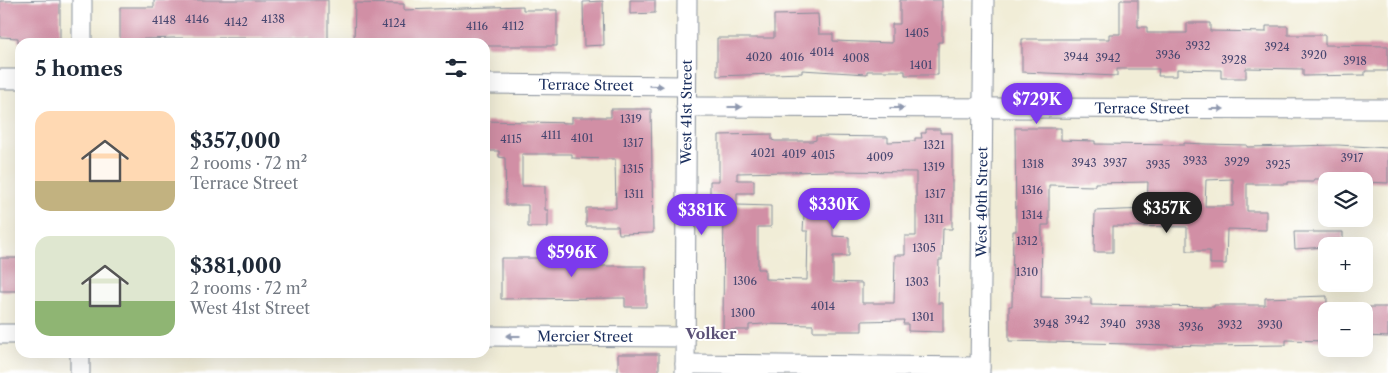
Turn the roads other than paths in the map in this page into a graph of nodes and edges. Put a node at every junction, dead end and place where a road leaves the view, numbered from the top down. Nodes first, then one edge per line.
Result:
1 (82, 0) edge
2 (687, 0) edge
3 (984, 0) edge
4 (82, 38) edge
5 (0, 79) edge
6 (15, 79) edge
7 (490, 84) edge
8 (686, 86) junction
9 (686, 107) junction
10 (983, 108) junction
11 (1388, 109) edge
12 (0, 334) edge
13 (15, 334) edge
14 (490, 336) edge
15 (684, 337) junction
16 (80, 358) edge
17 (685, 369) edge
18 (980, 370) edge
19 (80, 373) edge

1 - 4 street
2 - 8 street, West 41st Street
3 - 10 street, West 40th Street
5 - 6 street
7 -> 8 street, Terrace Street
8 - 9 street, West 41st Street
9 -> 10 street, Terrace Street
9 - 15 street, West 41st Street
10 -> 11 street, Terrace Street
10 - 18 street, West 40th Street
12 - 13 street
15 -> 14 street, Mercier Street
15 - 17 street, West 41st Street
16 - 19 street
17 - 18 street

